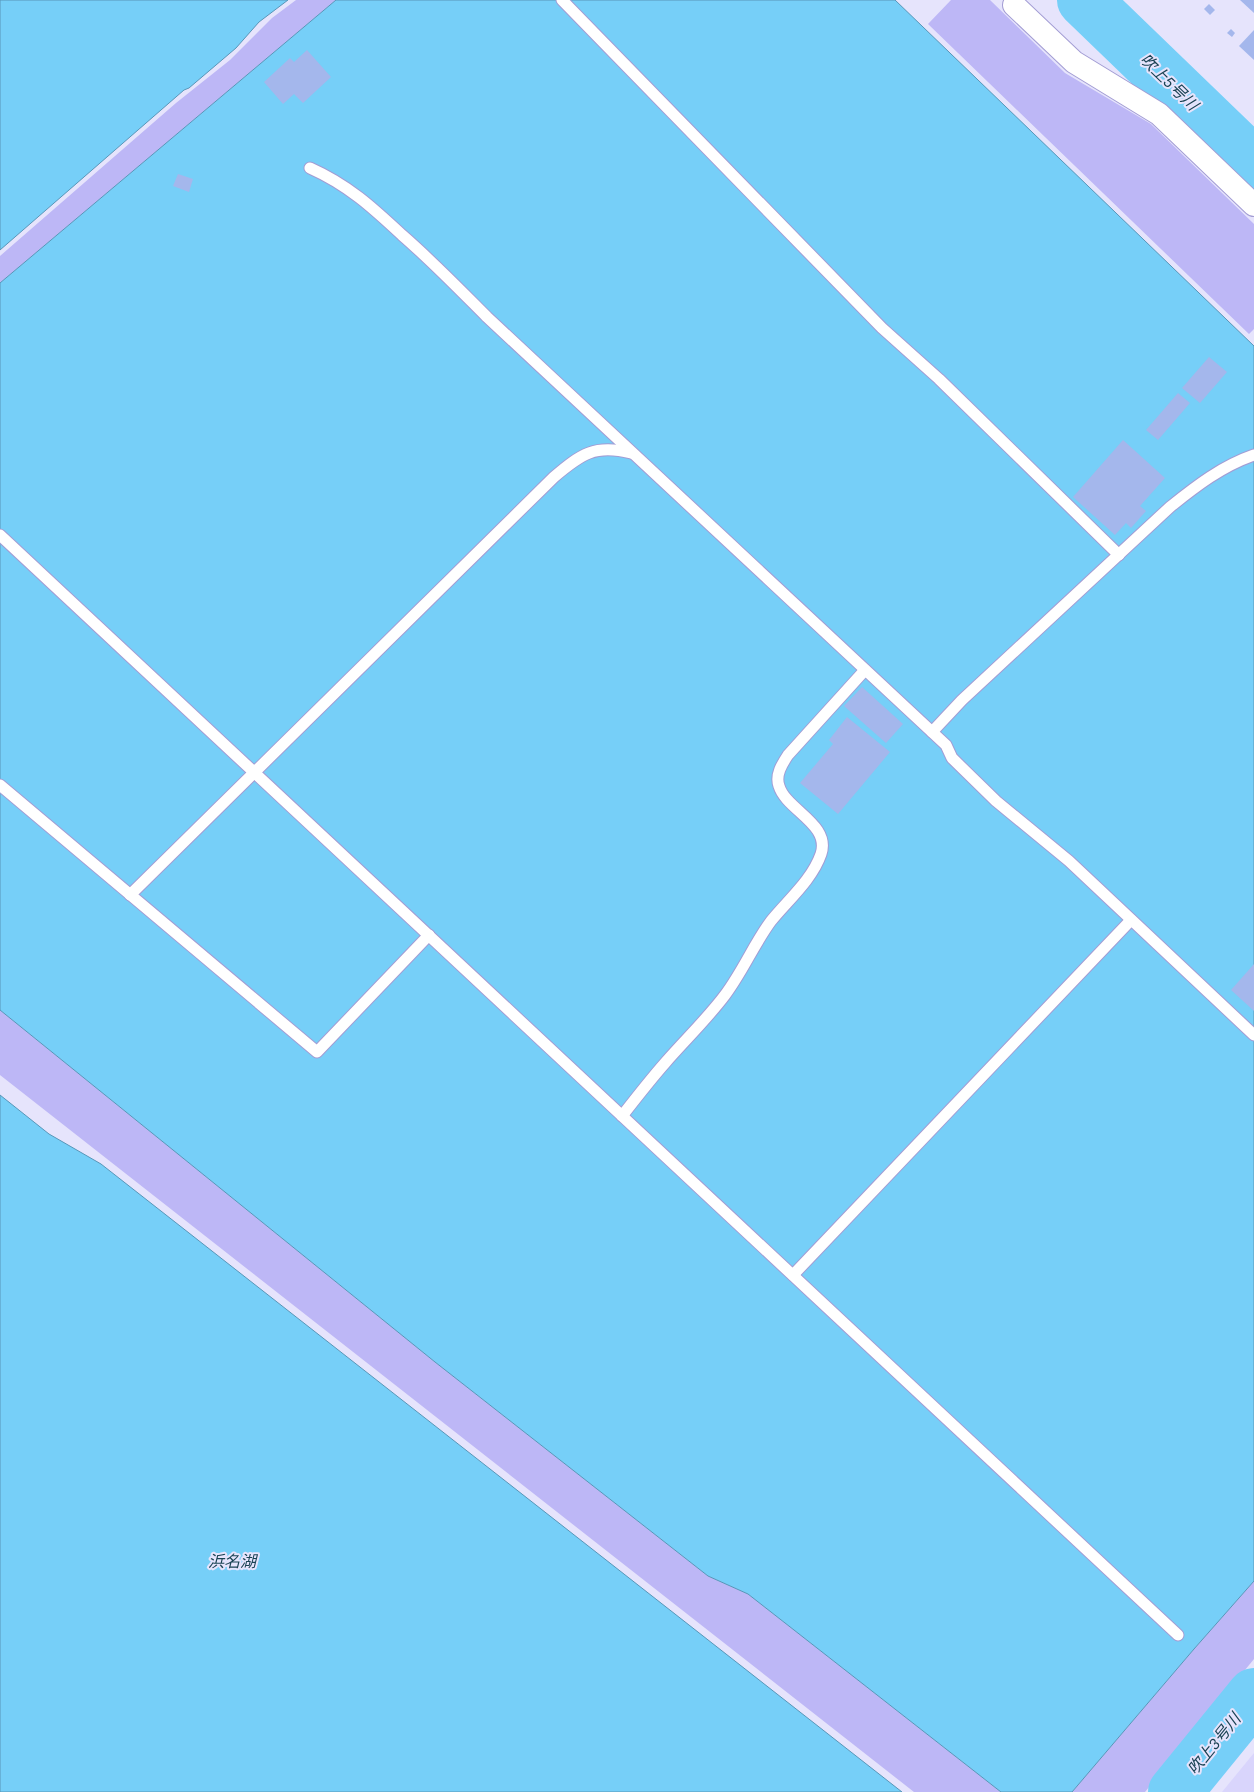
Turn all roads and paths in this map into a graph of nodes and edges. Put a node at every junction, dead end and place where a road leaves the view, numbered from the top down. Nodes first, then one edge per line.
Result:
1 (562, 0) edge
2 (1014, 4) dead end
3 (310, 168) dead end
4 (1254, 206) edge
5 (634, 454) junction
6 (1254, 455) edge
7 (0, 535) edge
8 (1119, 555) junction
9 (865, 670) junction
10 (932, 732) junction
11 (255, 772) junction
12 (0, 785) edge
13 (130, 895) junction
14 (1131, 920) junction
15 (429, 935) junction
16 (1254, 1035) edge
17 (622, 1116) junction
18 (793, 1275) junction
19 (1178, 1635) dead end

1 - 8 lane
2 - 4 street
3 - 5 lane
5 - 9 lane
5 - 11 lane
6 - 8 lane
7 - 11 lane
8 - 10 lane
9 - 10 lane
9 - 17 lane
10 - 14 lane
11 - 13 lane
11 - 15 lane
12 - 13 lane
13 - 15 lane
14 - 16 lane
14 - 18 lane
15 - 17 lane
17 - 18 lane
18 - 19 lane

